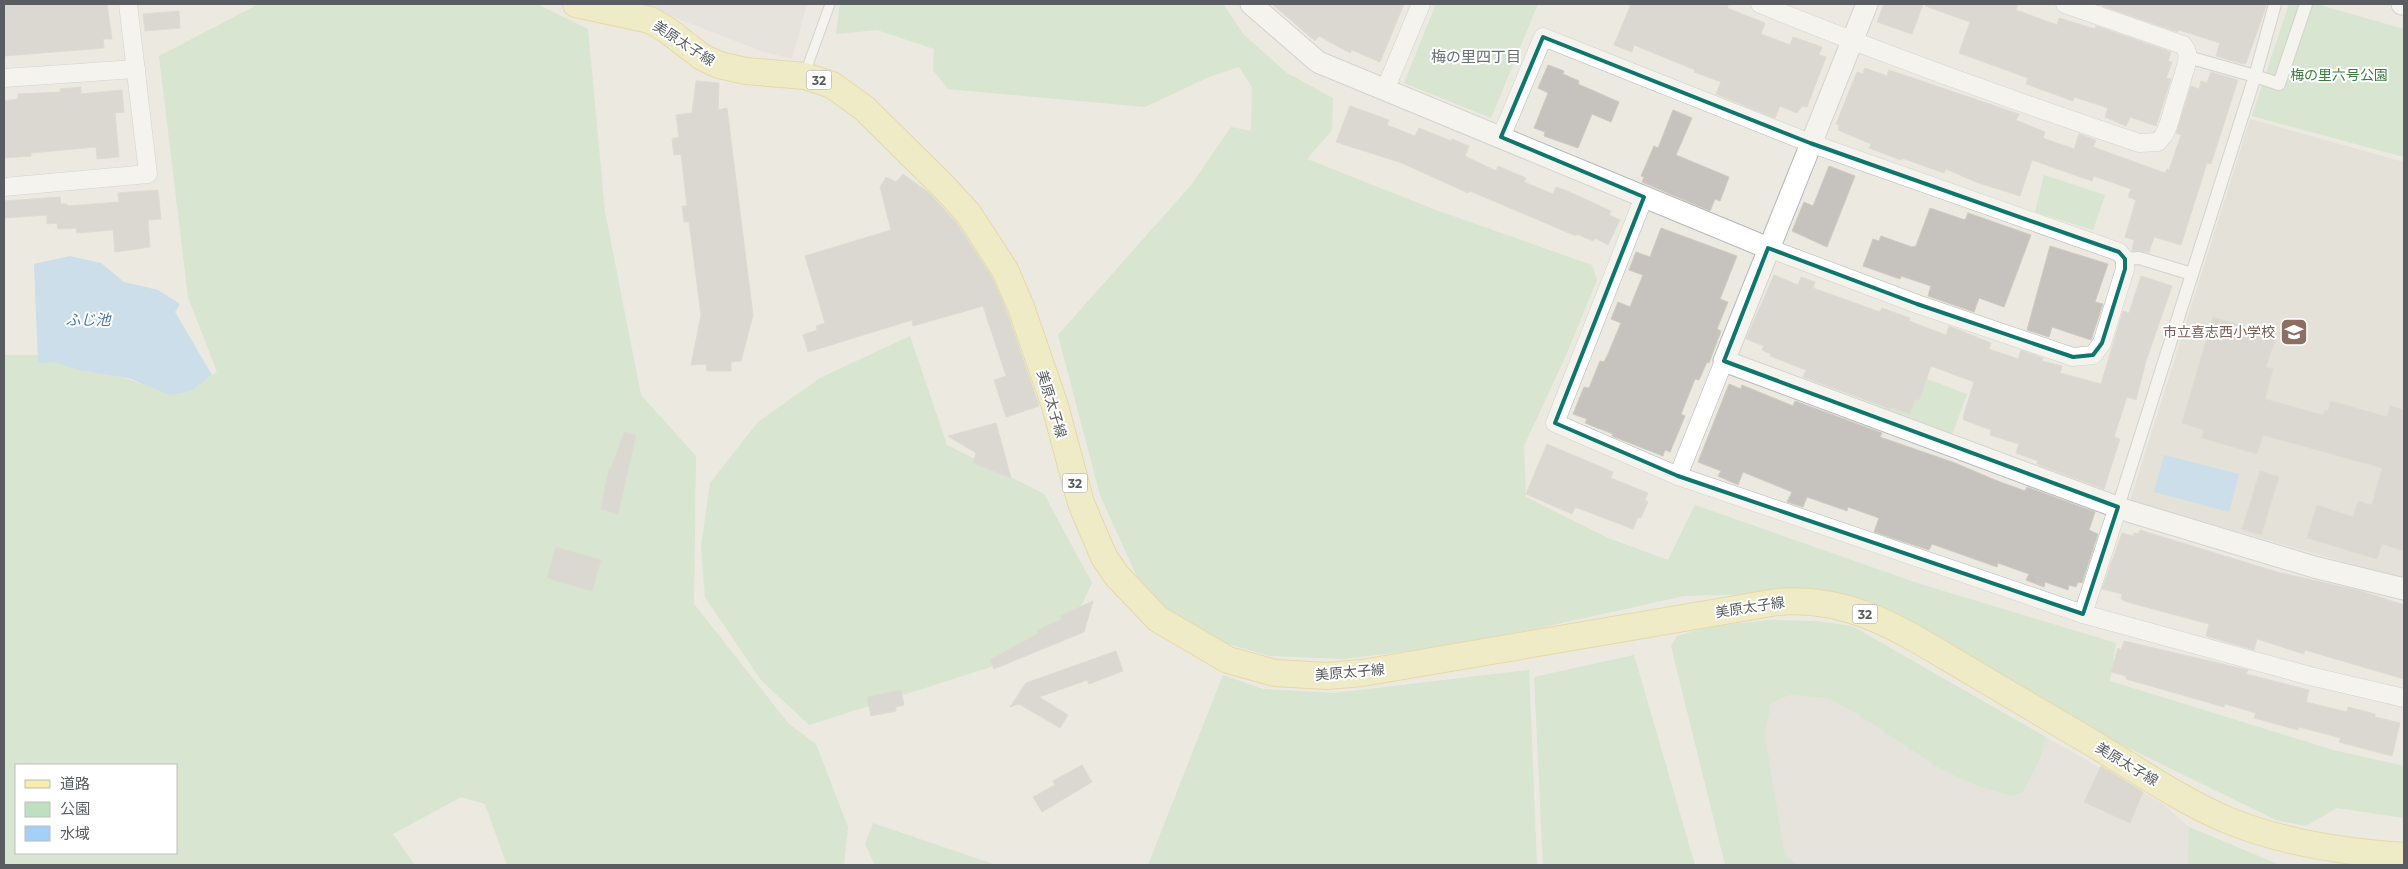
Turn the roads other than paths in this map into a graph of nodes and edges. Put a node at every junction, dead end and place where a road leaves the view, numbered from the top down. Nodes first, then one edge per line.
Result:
1 (128, 4) edge
2 (576, 4) edge
3 (830, 4) edge
4 (1250, 4) edge
5 (1421, 4) edge
6 (1760, 4) edge
7 (1867, 4) edge
8 (2064, 4) edge
9 (2306, 4) edge
10 (2273, 9) edge
11 (1852, 41) junction
12 (2188, 57) junction
13 (136, 69) junction
14 (804, 76) junction
15 (2255, 76) junction
16 (4, 78) edge
17 (1386, 90) junction
18 (1501, 137) junction
19 (1810, 143) junction
20 (4, 187) edge
21 (1644, 197) junction
22 (1768, 248) junction
23 (2125, 259) junction
24 (2192, 274) junction
25 (1724, 361) junction
26 (1678, 476) junction
27 (2118, 507) junction
28 (2404, 589) edge
29 (2082, 614) junction
30 (2404, 698) edge
31 (2404, 856) edge

1 - 13 street
2 - 14 main road, 美原太子線 / 32
3 - 14 lane
4 - 17 street
5 - 17 street
6 - 11 street
7 - 11 street
8 - 12 street
9 - 15 street
10 - 15 street
11 - 12 street
11 - 19 street
12 - 15 street
13 - 16 street
13 - 20 street
14 - 31 main road, 美原太子線 / 32
15 - 24 street
17 - 18 street
18 - 19 street
18 - 21 street
19 - 22 street
19 - 23 street
21 - 22 street
21 - 26 street
22 - 23 street
22 - 25 street
23 - 24 street
24 - 27 street
25 - 26 street
25 - 27 street
26 - 29 street
27 - 28 street
27 - 29 street
29 - 30 street

